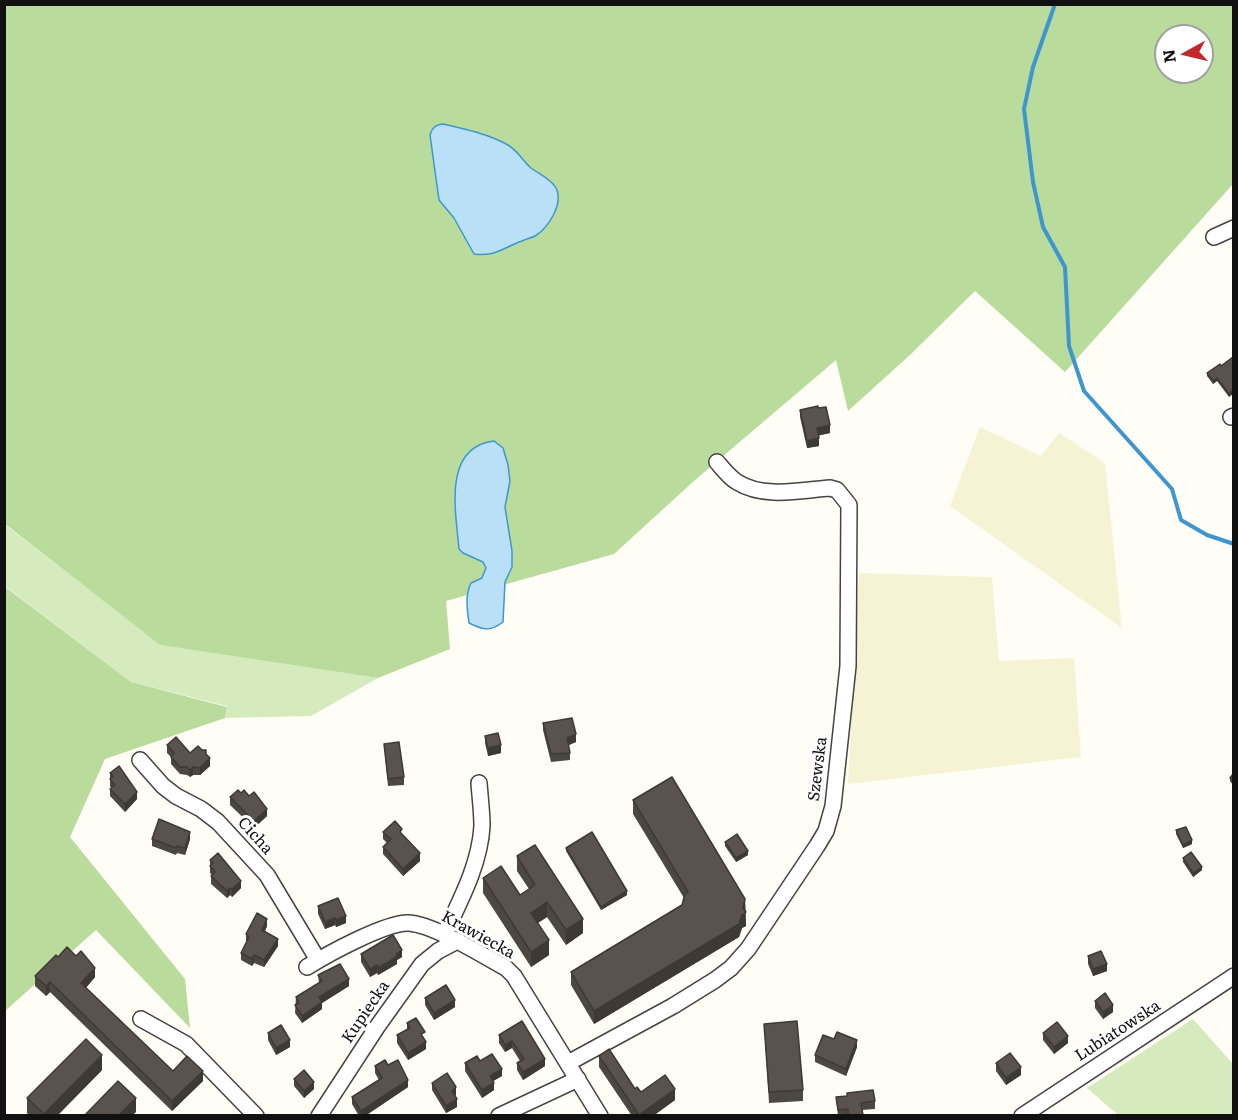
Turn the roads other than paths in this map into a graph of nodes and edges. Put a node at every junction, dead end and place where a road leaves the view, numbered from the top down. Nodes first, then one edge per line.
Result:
1 (1233, 228) edge
2 (1214, 237) dead end
3 (717, 462) dead end
4 (140, 759) dead end
5 (479, 783) dead end
6 (449, 938) junction
7 (313, 963) joint
8 (1233, 976) edge
9 (141, 1019) dead end
10 (568, 1064) junction
11 (578, 1079) junction
12 (256, 1116) edge
13 (319, 1116) edge
14 (499, 1116) edge
15 (600, 1116) edge
16 (1022, 1116) edge

1 - 2 street
3 - 10 street, Szewska
4 - 7 street, Cicha
5 - 6 street
6 - 7 street, Krawiecka
6 - 10 street, Krawiecka
6 - 13 street, Kupiecka
8 - 16 street, Lubiatowska
9 - 12 street
10 - 11 street, Krawiecka
11 - 14 street
11 - 15 street, Krawiecka

